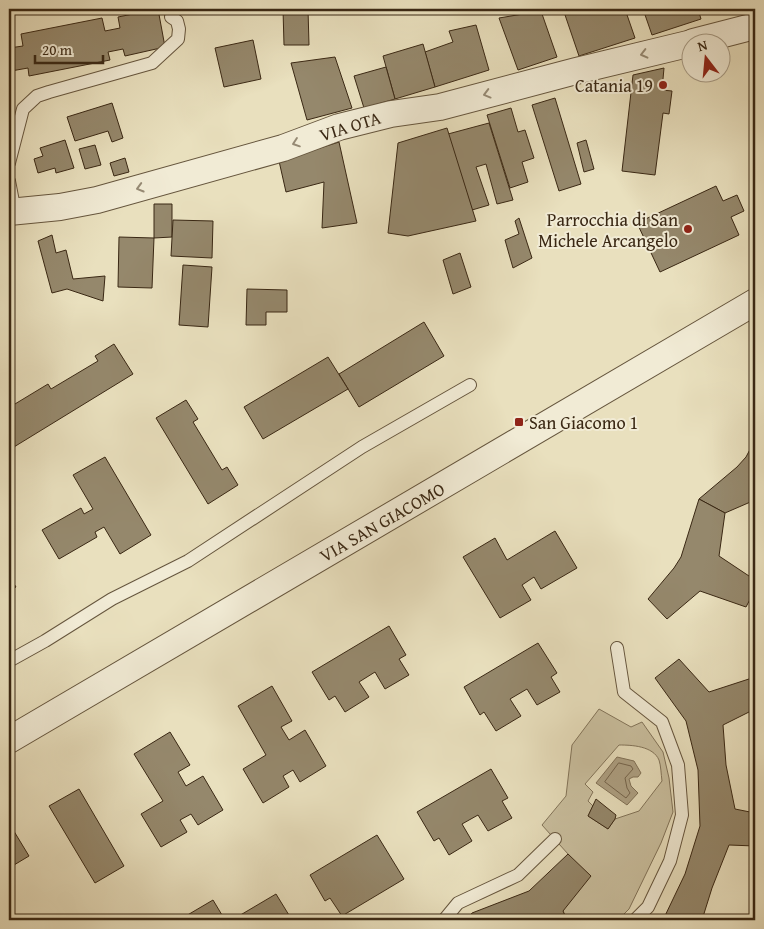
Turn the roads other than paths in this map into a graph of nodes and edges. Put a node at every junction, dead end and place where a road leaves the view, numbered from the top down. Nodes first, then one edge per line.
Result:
1 (171, 17) dead end
2 (755, 26) edge
3 (732, 32) edge
4 (682, 45) edge
5 (9, 163) edge
6 (9, 181) edge
7 (12, 212) edge
8 (755, 302) edge
9 (470, 385) dead end
10 (617, 648) dead end
11 (9, 661) edge
12 (9, 740) edge
13 (555, 839) dead end
14 (444, 920) edge
15 (635, 920) edge

1 - 5 lane
2 - 3 street, VIA OTA
4 -> 7 street, VIA OTA
6 - 7 lane
8 - 12 street, VIA SAN GIACOMO
9 - 11 lane
10 - 15 lane
13 - 14 lane

